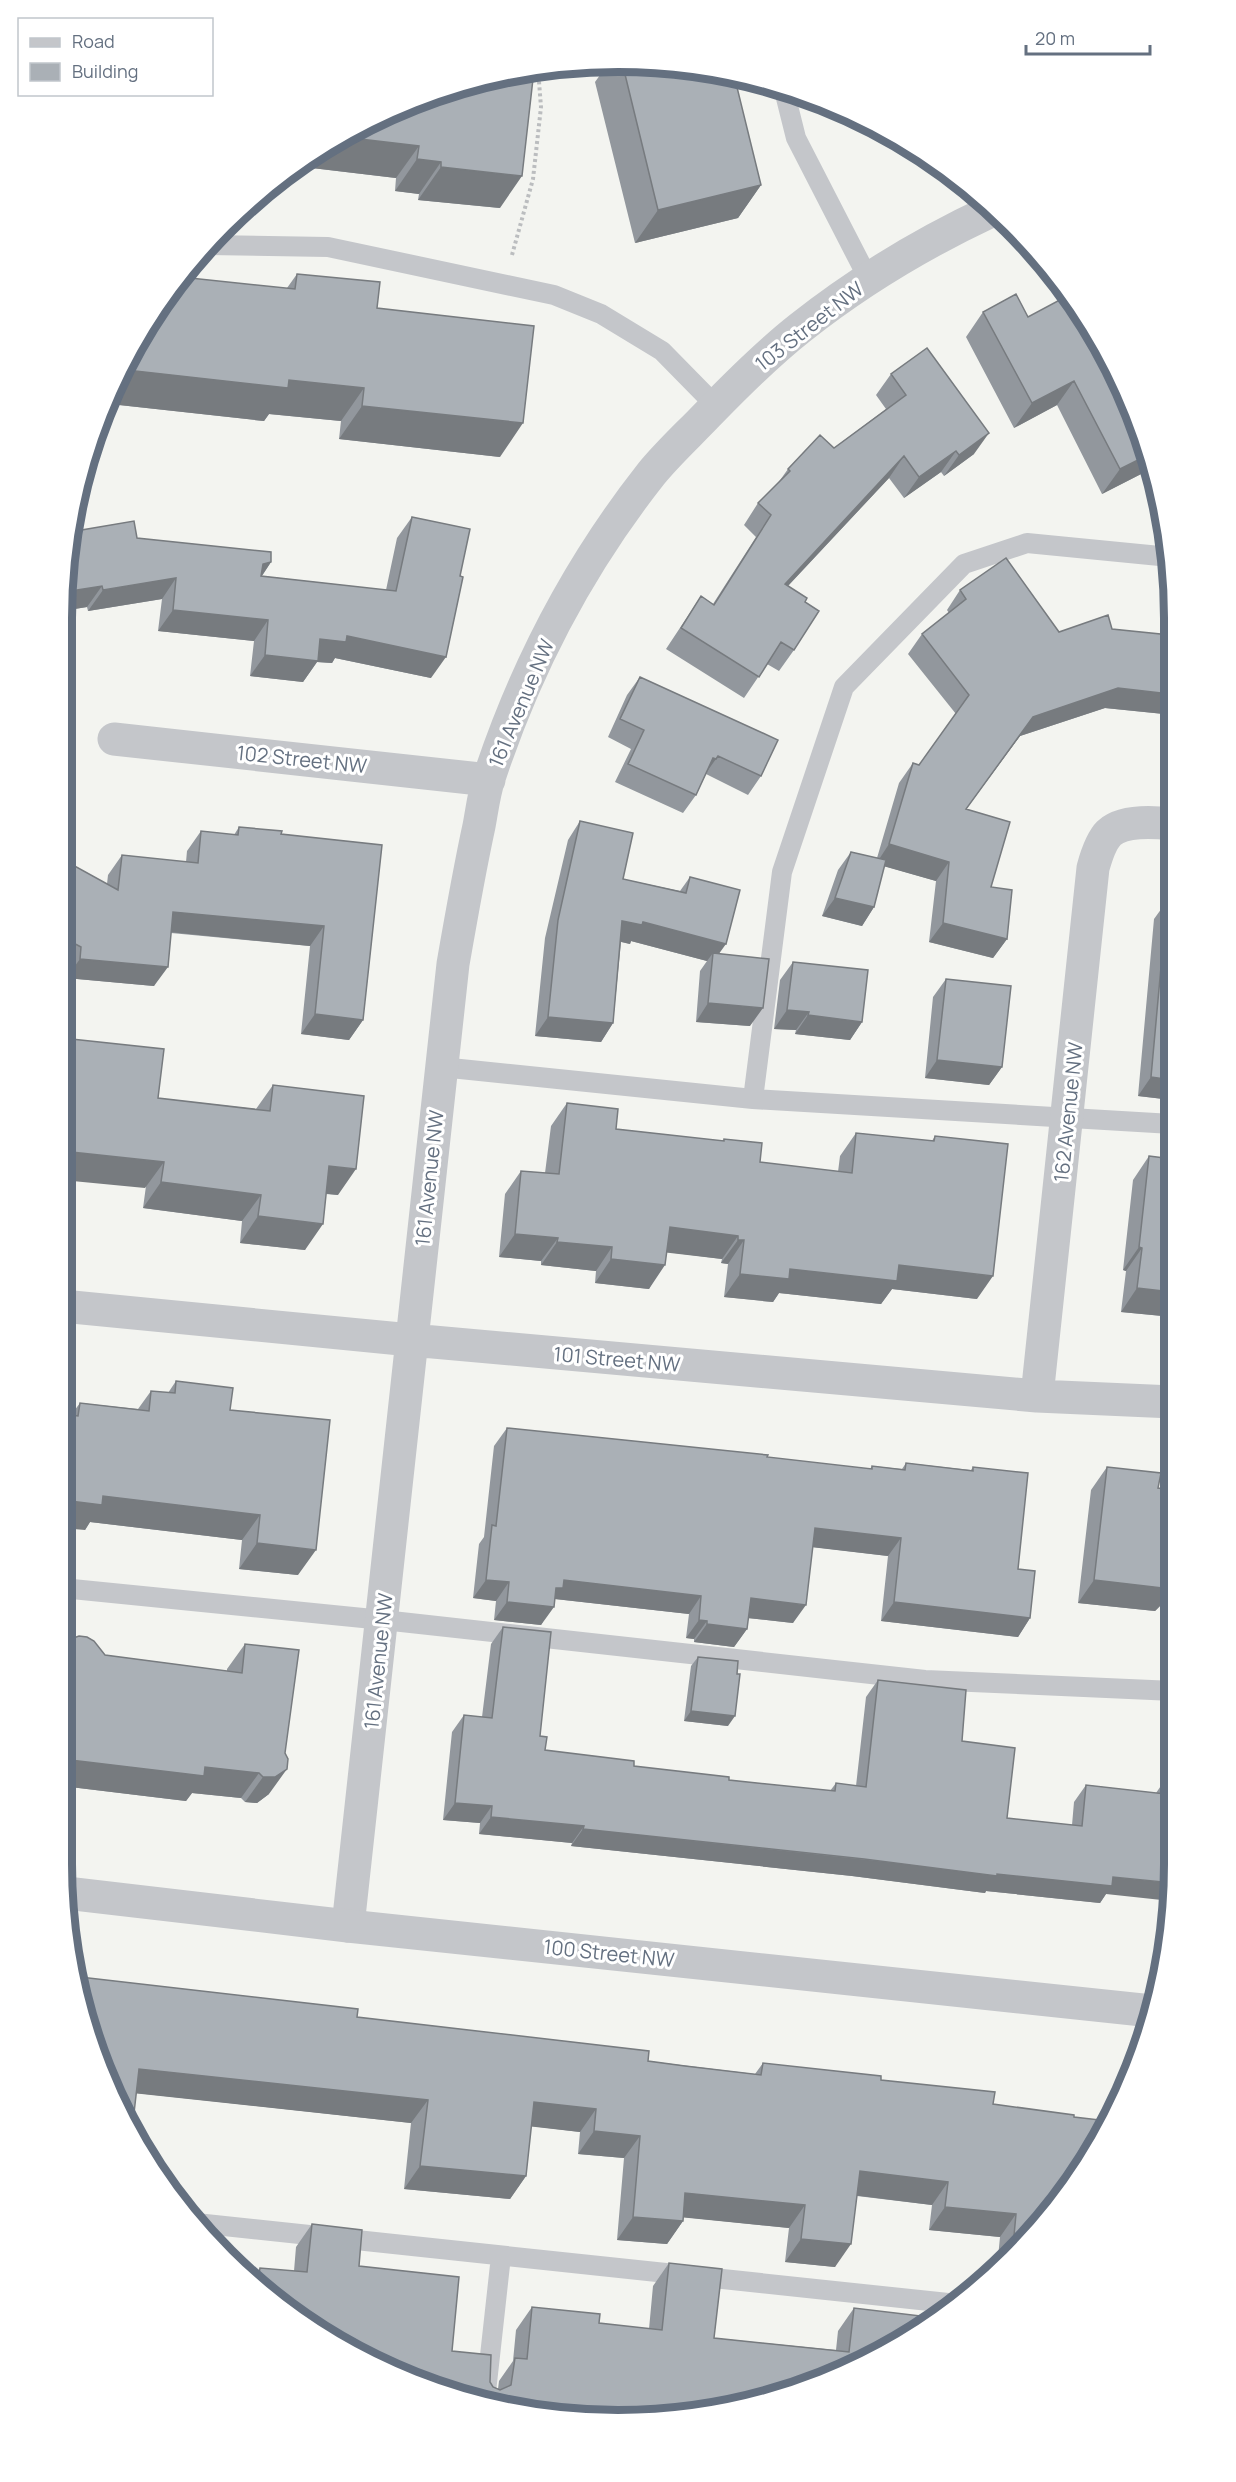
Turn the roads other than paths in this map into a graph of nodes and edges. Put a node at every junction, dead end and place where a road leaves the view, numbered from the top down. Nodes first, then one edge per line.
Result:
1 (786, 99) edge
2 (985, 214) edge
3 (219, 245) edge
4 (869, 279) junction
5 (716, 406) junction
6 (652, 473) joint
7 (1160, 556) edge
8 (114, 739) dead end
9 (489, 780) junction
10 (1164, 823) edge
11 (441, 1067) junction
12 (753, 1099) junction
13 (1068, 1118) junction
14 (1164, 1124) edge
15 (72, 1307) edge
16 (411, 1340) junction
17 (1037, 1396) junction
18 (1164, 1402) edge
19 (72, 1589) edge
20 (383, 1620) junction
21 (1164, 1691) edge
22 (73, 1894) edge
23 (348, 1926) junction
24 (1144, 2010) edge
25 (207, 2224) edge
26 (501, 2256) junction
27 (943, 2302) edge
28 (486, 2393) edge

1 - 4 lane
2 - 4 street, 103 Street NW
3 - 5 lane
4 - 5 street, 103 Street NW
5 - 6 street, 103 Street NW
6 - 9 street, 161 Avenue NW
7 - 12 lane
8 - 9 street, 102 Street NW
9 - 11 street, 161 Avenue NW
10 - 13 street, 162 Avenue NW
11 - 12 lane
11 - 16 street, 161 Avenue NW
12 - 13 lane
13 - 14 lane
13 - 17 street, 162 Avenue NW
15 - 16 street, 101 Street NW
16 - 17 street, 101 Street NW
16 - 20 street, 161 Avenue NW
17 - 18 street, 101 Street NW
19 - 20 lane
20 - 21 lane
20 - 23 street, 161 Avenue NW
22 - 23 street, 100 Street NW
23 - 24 street, 100 Street NW
25 - 26 lane
26 - 27 lane
26 - 28 lane

